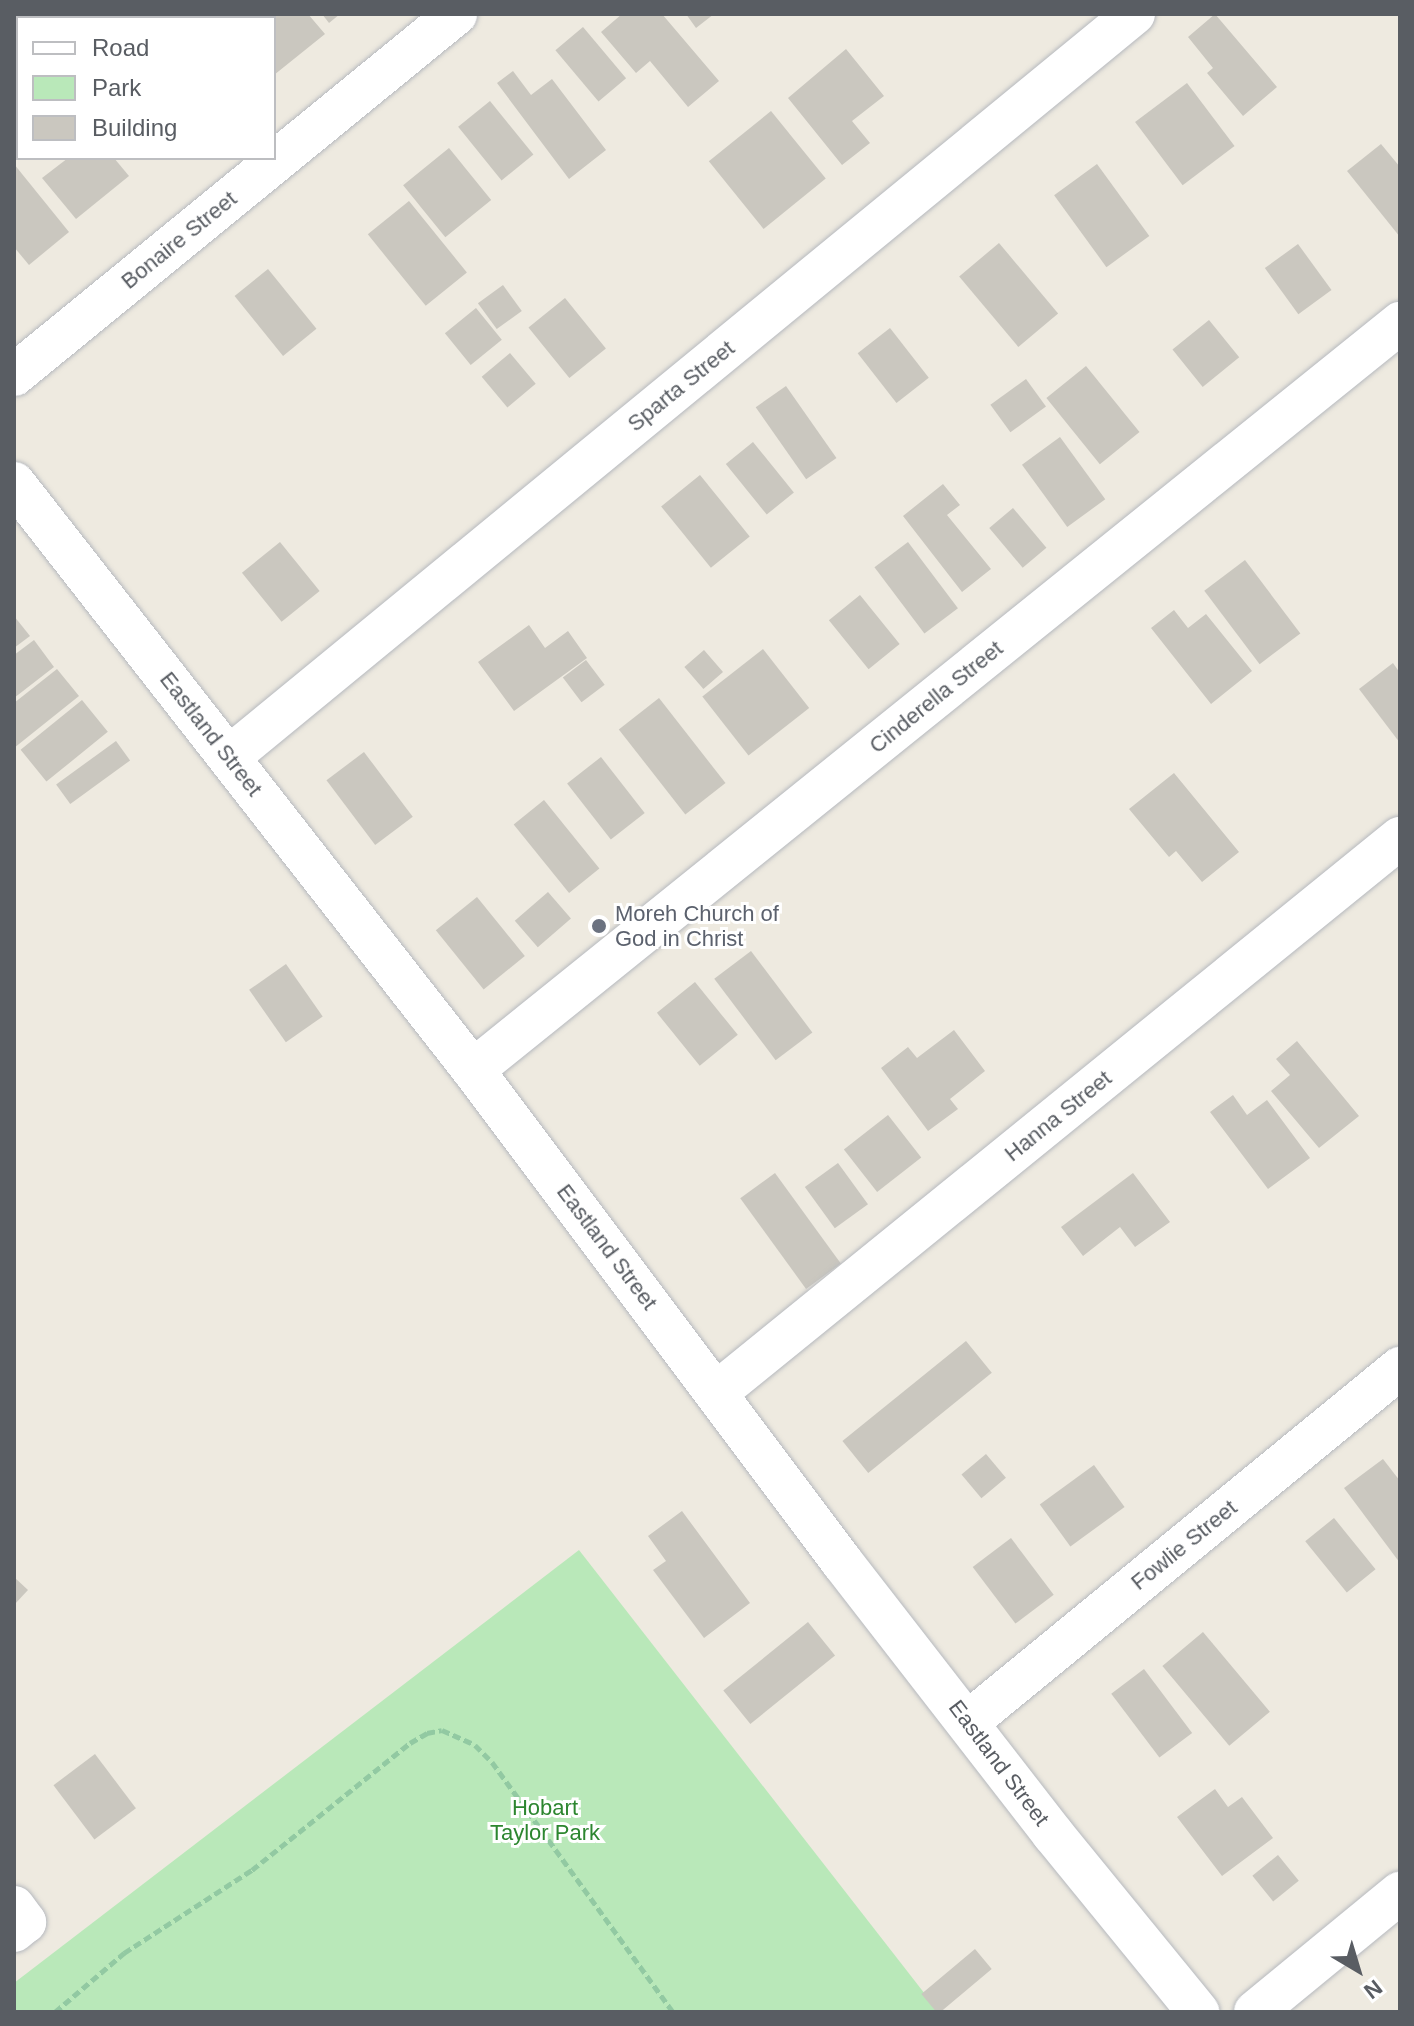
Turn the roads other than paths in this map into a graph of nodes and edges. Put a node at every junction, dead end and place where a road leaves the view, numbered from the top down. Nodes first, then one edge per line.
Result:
1 (456, 14) edge
2 (1134, 14) edge
3 (1400, 323) edge
4 (14, 375) edge
5 (14, 483) edge
6 (229, 757) junction
7 (1400, 838) edge
8 (473, 1070) junction
9 (1400, 1368) edge
10 (716, 1393) junction
11 (968, 1722) junction
12 (1400, 1893) edge
13 (1198, 2012) edge
14 (1255, 2012) edge

1 - 4 street, Bonaire Street
2 - 6 street, Sparta Street
3 - 8 street, Cinderella Street
5 - 6 street, Eastland Street
6 - 8 street, Eastland Street
7 - 10 street, Hanna Street
8 - 10 street, Eastland Street
9 - 11 street, Fowlie Street
10 - 11 street, Eastland Street
11 - 13 street, Eastland Street
12 - 14 street

